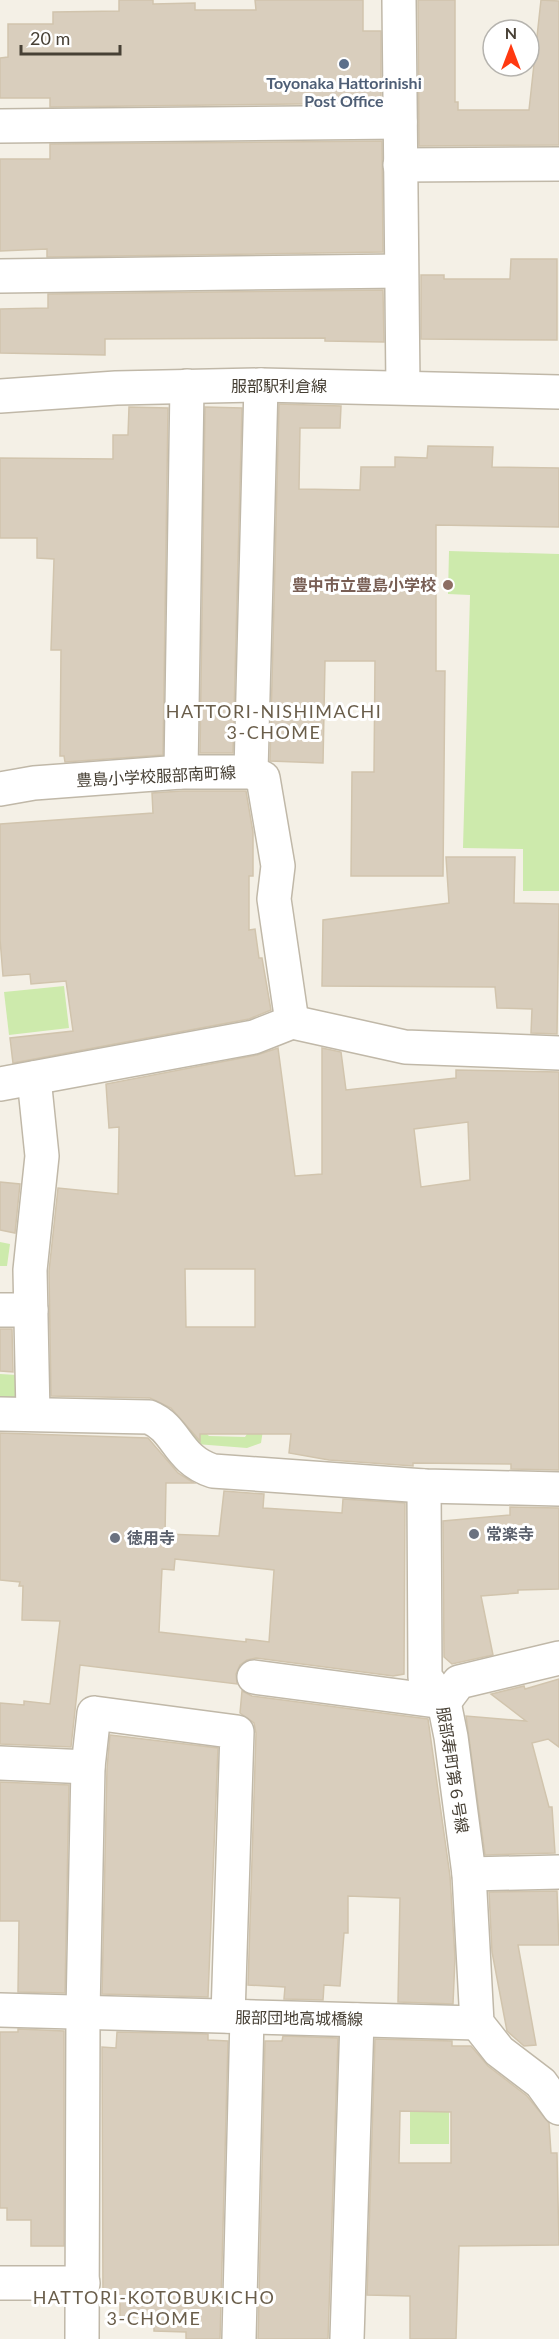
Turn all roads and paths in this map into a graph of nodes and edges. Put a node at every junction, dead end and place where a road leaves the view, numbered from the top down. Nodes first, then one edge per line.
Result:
1 (399, 0) edge
2 (400, 122) junction
3 (0, 126) edge
4 (559, 164) edge
5 (400, 165) junction
6 (401, 271) junction
7 (0, 276) edge
8 (261, 385) junction
9 (187, 386) junction
10 (403, 387) junction
11 (559, 392) edge
12 (0, 396) edge
13 (181, 772) junction
14 (251, 772) junction
15 (0, 789) edge
16 (292, 1022) junction
17 (559, 1053) edge
18 (34, 1078) junction
19 (0, 1084) edge
20 (16, 1310) edge
21 (0, 1414) edge
22 (33, 1414) junction
23 (424, 1486) junction
24 (559, 1490) edge
25 (559, 1658) edge
26 (254, 1677) dead end
27 (444, 1702) junction
28 (0, 1763) edge
29 (88, 1767) junction
30 (559, 1872) edge
31 (469, 1874) junction
32 (0, 2010) edge
33 (83, 2012) junction
34 (237, 2017) junction
35 (357, 2020) junction
36 (477, 2023) junction
37 (559, 2109) edge
38 (0, 2283) edge
39 (83, 2283) junction
40 (82, 2339) edge
41 (239, 2339) edge
42 (347, 2339) edge

1 - 2 street
2 - 3 street
2 - 5 street
4 - 5 street
5 - 6 street
6 - 7 street
6 - 10 street
8 - 9 street, 服部駅利倉線
8 - 10 street, 服部駅利倉線
8 - 14 street
9 - 12 street, 服部駅利倉線
9 - 13 street
10 - 11 street, 服部駅利倉線
13 - 14 street, 豊島小学校服部南町線
13 - 15 street, 豊島小学校服部南町線
14 - 16 street, 豊島小学校服部南町線
16 - 17 street
16 - 18 street
18 - 19 street
18 - 20 street
20 - 22 street
21 - 22 street
22 - 23 street
23 - 24 street
23 - 27 street, 服部寿町第６号線
25 - 27 street
26 - 27 street
27 - 31 street, 服部寿町第６号線
28 - 29 street
29 - 33 street
29 - 34 street
30 - 31 street
31 - 36 street, 服部寿町第６号線
32 - 33 street, 服部団地高城橋線
33 - 34 street, 服部団地高城橋線
33 - 39 street
34 - 35 street, 服部団地高城橋線
34 - 41 street
35 - 36 street, 服部団地高城橋線
35 - 42 street
36 - 37 street
38 - 39 street
39 - 40 street

